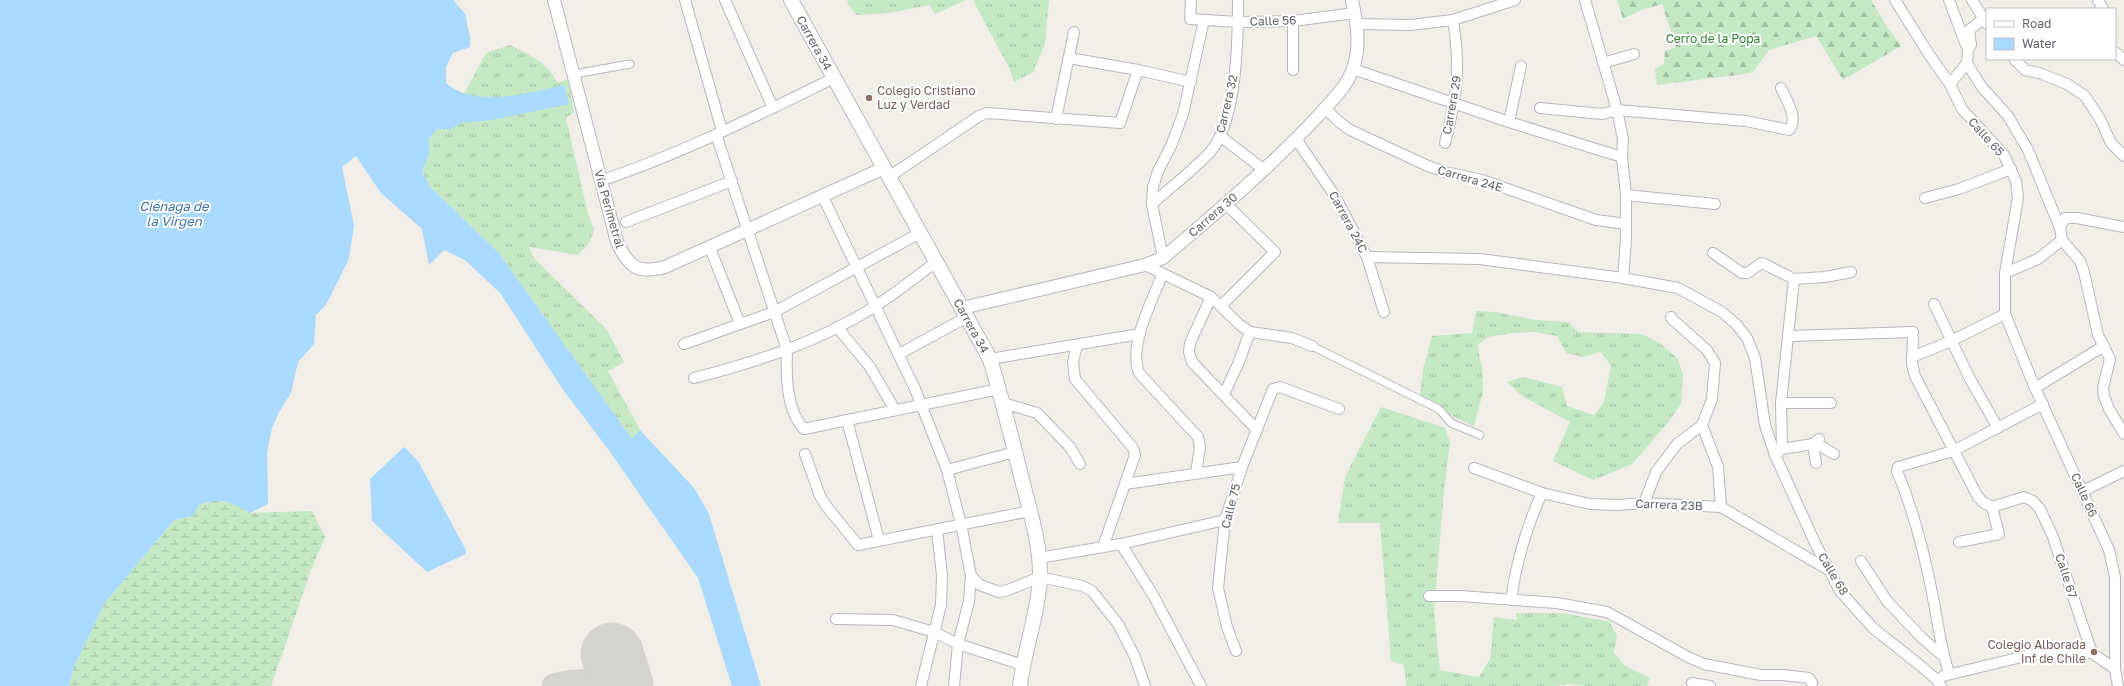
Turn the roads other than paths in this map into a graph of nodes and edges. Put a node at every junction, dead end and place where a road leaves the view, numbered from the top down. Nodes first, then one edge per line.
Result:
1 (554, 0) edge
2 (685, 0) edge
3 (725, 0) edge
4 (791, 0) edge
5 (1192, 0) edge
6 (1238, 0) edge
7 (1352, 0) edge
8 (1515, 0) edge
9 (1585, 0) edge
10 (1895, 0) edge
11 (1950, 0) edge
12 (1972, 0) edge
13 (1356, 18) junction
14 (1204, 20) junction
15 (1453, 20) junction
16 (1986, 20) edge
17 (1293, 21) junction
18 (1238, 22) junction
19 (1074, 32) dead end
20 (1968, 50) junction
21 (2116, 53) edge
22 (1634, 54) dead end
23 (1068, 58) junction
24 (2015, 60) edge
25 (2124, 60) edge
26 (1968, 62) junction
27 (1604, 63) junction
28 (630, 64) dead end
29 (1521, 66) dead end
30 (1353, 69) junction
31 (1138, 70) junction
32 (1293, 70) dead end
33 (578, 76) junction
34 (834, 78) junction
35 (1191, 82) junction
36 (1950, 84) junction
37 (1781, 88) dead end
38 (1455, 104) junction
39 (773, 108) junction
40 (1325, 108) junction
41 (1540, 108) dead end
42 (1617, 110) junction
43 (1056, 119) junction
44 (1509, 122) junction
45 (719, 133) junction
46 (1220, 136) junction
47 (1296, 139) junction
48 (1445, 143) dead end
49 (2124, 156) edge
50 (1622, 157) junction
51 (1262, 169) junction
52 (2011, 169) junction
53 (887, 173) junction
54 (600, 181) junction
55 (732, 181) junction
56 (1626, 195) junction
57 (823, 196) junction
58 (1925, 198) dead end
59 (1152, 204) junction
60 (1226, 204) junction
61 (1715, 204) dead end
62 (626, 222) dead end
63 (1626, 224) junction
64 (2124, 227) edge
65 (2060, 228) junction
66 (748, 231) junction
67 (920, 233) junction
68 (2062, 240) junction
69 (710, 248) junction
70 (1713, 253) dead end
71 (1367, 257) junction
72 (1163, 258) junction
73 (936, 262) junction
74 (1145, 265) junction
75 (856, 267) junction
76 (1851, 272) dead end
77 (2005, 273) junction
78 (1162, 275) junction
79 (1623, 278) junction
80 (1794, 279) junction
81 (1211, 297) junction
82 (1934, 304) dead end
83 (1221, 306) junction
84 (874, 307) junction
85 (774, 312) junction
86 (964, 312) junction
87 (1384, 312) dead end
88 (2005, 314) junction
89 (1671, 317) dead end
90 (740, 324) junction
91 (837, 327) junction
92 (1250, 332) junction
93 (1140, 334) junction
94 (1790, 336) junction
95 (1951, 341) junction
96 (684, 344) dead end
97 (1077, 344) junction
98 (1312, 346) joint
99 (2104, 346) junction
100 (787, 350) junction
101 (899, 354) junction
102 (1912, 357) junction
103 (990, 360) junction
104 (694, 378) dead end
105 (2035, 388) junction
106 (999, 389) junction
107 (1224, 394) junction
108 (1003, 403) junction
109 (1781, 403) junction
110 (1831, 403) dead end
111 (2043, 404) junction
112 (921, 405) junction
113 (1339, 409) dead end
114 (895, 410) junction
115 (847, 420) junction
116 (1702, 425) junction
117 (1998, 428) junction
118 (1257, 430) junction
119 (2124, 434) edge
120 (1480, 435) dead end
121 (1816, 442) junction
122 (1953, 450) junction
123 (1015, 452) junction
124 (1778, 452) junction
125 (805, 454) dead end
126 (1834, 454) dead end
127 (1816, 463) dead end
128 (1080, 464) dead end
129 (1242, 467) junction
130 (1474, 468) dead end
131 (947, 470) junction
132 (2124, 471) edge
133 (1196, 473) junction
134 (1125, 484) junction
135 (2083, 491) junction
136 (1542, 493) junction
137 (1644, 503) junction
138 (1721, 507) junction
139 (1992, 507) junction
140 (1030, 511) junction
141 (1225, 520) junction
142 (961, 524) junction
143 (937, 529) junction
144 (879, 540) junction
145 (1959, 542) dead end
146 (1121, 544) junction
147 (1103, 547) junction
148 (1039, 558) junction
149 (1861, 561) dead end
150 (1828, 570) junction
151 (971, 576) junction
152 (1040, 577) junction
153 (1429, 596) dead end
154 (1510, 600) junction
155 (836, 619) dead end
156 (934, 632) junction
157 (958, 644) junction
158 (1236, 651) dead end
159 (2092, 653) junction
160 (1943, 656) junction
161 (1022, 665) junction
162 (2115, 669) junction
163 (1949, 673) junction
164 (1938, 682) edge
165 (1692, 683) dead end
166 (1812, 683) dead end
167 (921, 686) edge
168 (954, 686) edge
169 (1020, 686) edge
170 (1145, 686) edge
171 (1200, 686) edge
172 (1710, 686) edge
173 (2118, 686) edge

1 - 33 street, Vía Perimetral
2 - 45 street
3 - 39 street
4 - 34 main road, Carrera 34
5 - 14 street, Calle 56
6 - 18 street, Carrera 32
7 - 13 street, Carrera 30
8 - 15 street, Calle 56
9 - 27 street
10 - 36 street, Calle 65
11 - 20 street
12 - 16 street
13 - 15 street, Calle 56
13 - 17 street, Calle 56
13 - 30 street, Carrera 30
14 - 18 street, Calle 56
14 - 35 street
15 - 38 street, Carrera 29
16 - 20 street
17 - 18 street, Calle 56
17 - 32 street
18 - 46 street, Carrera 32
19 - 23 street
20 - 26 street
21 - 25 street
22 - 27 street
23 - 31 street
23 - 43 street
24 - 49 street
26 - 36 street
26 - 65 street
27 - 42 street
28 - 33 street
29 - 44 street
30 - 38 street
30 - 40 street, Carrera 30
31 - 35 street
31 - 43 street
33 - 54 street, Vía Perimetral
34 - 39 street
34 - 53 main road, Carrera 34
35 - 59 street
36 - 52 street, Calle 65
37 - 42 street
38 - 44 street
38 - 48 street, Carrera 29
39 - 45 street
40 - 47 street, Carrera 30
40 - 63 street, Carrera 24E
41 - 42 street
42 - 50 street
43 - 53 street
44 - 50 street
45 - 54 street
45 - 55 street
46 - 51 street
46 - 59 street, Carrera 32
47 - 51 street, Carrera 30
47 - 71 street, Carrera 24C
50 - 56 street
51 - 60 street, Carrera 30
52 - 58 street
52 - 77 street, Calle 65
53 - 57 street, Vía Perimetral
53 - 67 main road, Carrera 34
54 - 69 street, Vía Perimetral
55 - 62 street
55 - 66 street
56 - 61 street
56 - 63 street
57 - 66 street, Vía Perimetral
57 - 75 street
59 - 72 street
60 - 72 street, Carrera 30
60 - 83 street
63 - 79 street
64 - 65 street
65 - 68 street
66 - 69 street, Vía Perimetral
66 - 85 street
67 - 73 main road, Carrera 34
67 - 75 street
68 - 77 street
68 - 99 street
69 - 90 street
70 - 80 street
71 - 79 street, Calle 68
71 - 87 street, Carrera 24C
72 - 74 street, Carrera 30
73 - 84 street
73 - 86 main road, Carrera 34
74 - 78 street
74 - 86 street, Carrera 30
75 - 84 street
75 - 85 street
76 - 80 street
77 - 88 street, Calle 65
78 - 81 street
78 - 93 street
79 - 124 street, Calle 68
80 - 94 street, Calle 68
81 - 83 street
81 - 107 street
82 - 95 street
83 - 92 street
84 - 91 street
84 - 101 street
85 - 90 street
85 - 100 street
86 - 101 street
86 - 103 main road, Carrera 34
88 - 95 street
88 - 105 street, Calle 66
89 - 116 street
90 - 96 street
91 - 100 street
91 - 114 street
92 - 98 street
92 - 107 street
93 - 97 street
93 - 133 street
94 - 102 street
94 - 109 street, Calle 68
95 - 102 street
95 - 117 street
97 - 103 street
97 - 134 street
98 - 120 street
99 - 105 street
99 - 119 street
100 - 104 street
100 - 115 street
101 - 112 street
102 - 122 street
103 - 106 main road, Carrera 34
105 - 111 street, Calle 66
106 - 108 main road, Carrera 34
106 - 112 street
107 - 118 street
108 - 123 main road, Carrera 34
108 - 128 street
109 - 110 street
109 - 124 street, Calle 68
111 - 117 street
111 - 135 street, Calle 66
112 - 114 street
112 - 131 street
113 - 118 street, Calle 75
114 - 115 street
115 - 144 street
116 - 137 street
116 - 138 street
117 - 122 street
118 - 129 street, Calle 75
121 - 124 street
121 - 126 street
121 - 127 street
122 - 139 street
122 - 160 street
123 - 131 street
123 - 140 main road, Carrera 34
124 - 150 street, Calle 68
125 - 144 street
129 - 133 street
129 - 141 street, Calle 75
130 - 136 street, Carrera 23B
131 - 142 street
132 - 135 street
133 - 134 street
134 - 147 street
135 - 162 street, Calle 66
136 - 137 street, Carrera 23B
136 - 154 street
137 - 138 street, Carrera 23B
138 - 150 street, Carrera 23B
139 - 145 street
139 - 159 street, Calle 67
140 - 142 street
140 - 148 main road, Carrera 34
141 - 146 street
141 - 158 street, Calle 75
142 - 143 street
142 - 151 street
143 - 144 street
143 - 156 street
146 - 147 street
146 - 171 street
147 - 148 street
148 - 152 main road, Carrera 34
149 - 160 street
150 - 164 street, Calle 68
151 - 152 street
151 - 157 street
152 - 161 main road, Carrera 34
152 - 170 street
153 - 154 street
154 - 166 street
155 - 156 street
156 - 157 street
156 - 167 street
157 - 161 street
157 - 168 street
159 - 162 street
159 - 163 street
160 - 163 street
161 - 169 main road, Carrera 34
162 - 173 street, Calle 66
163 - 164 street
165 - 172 street

